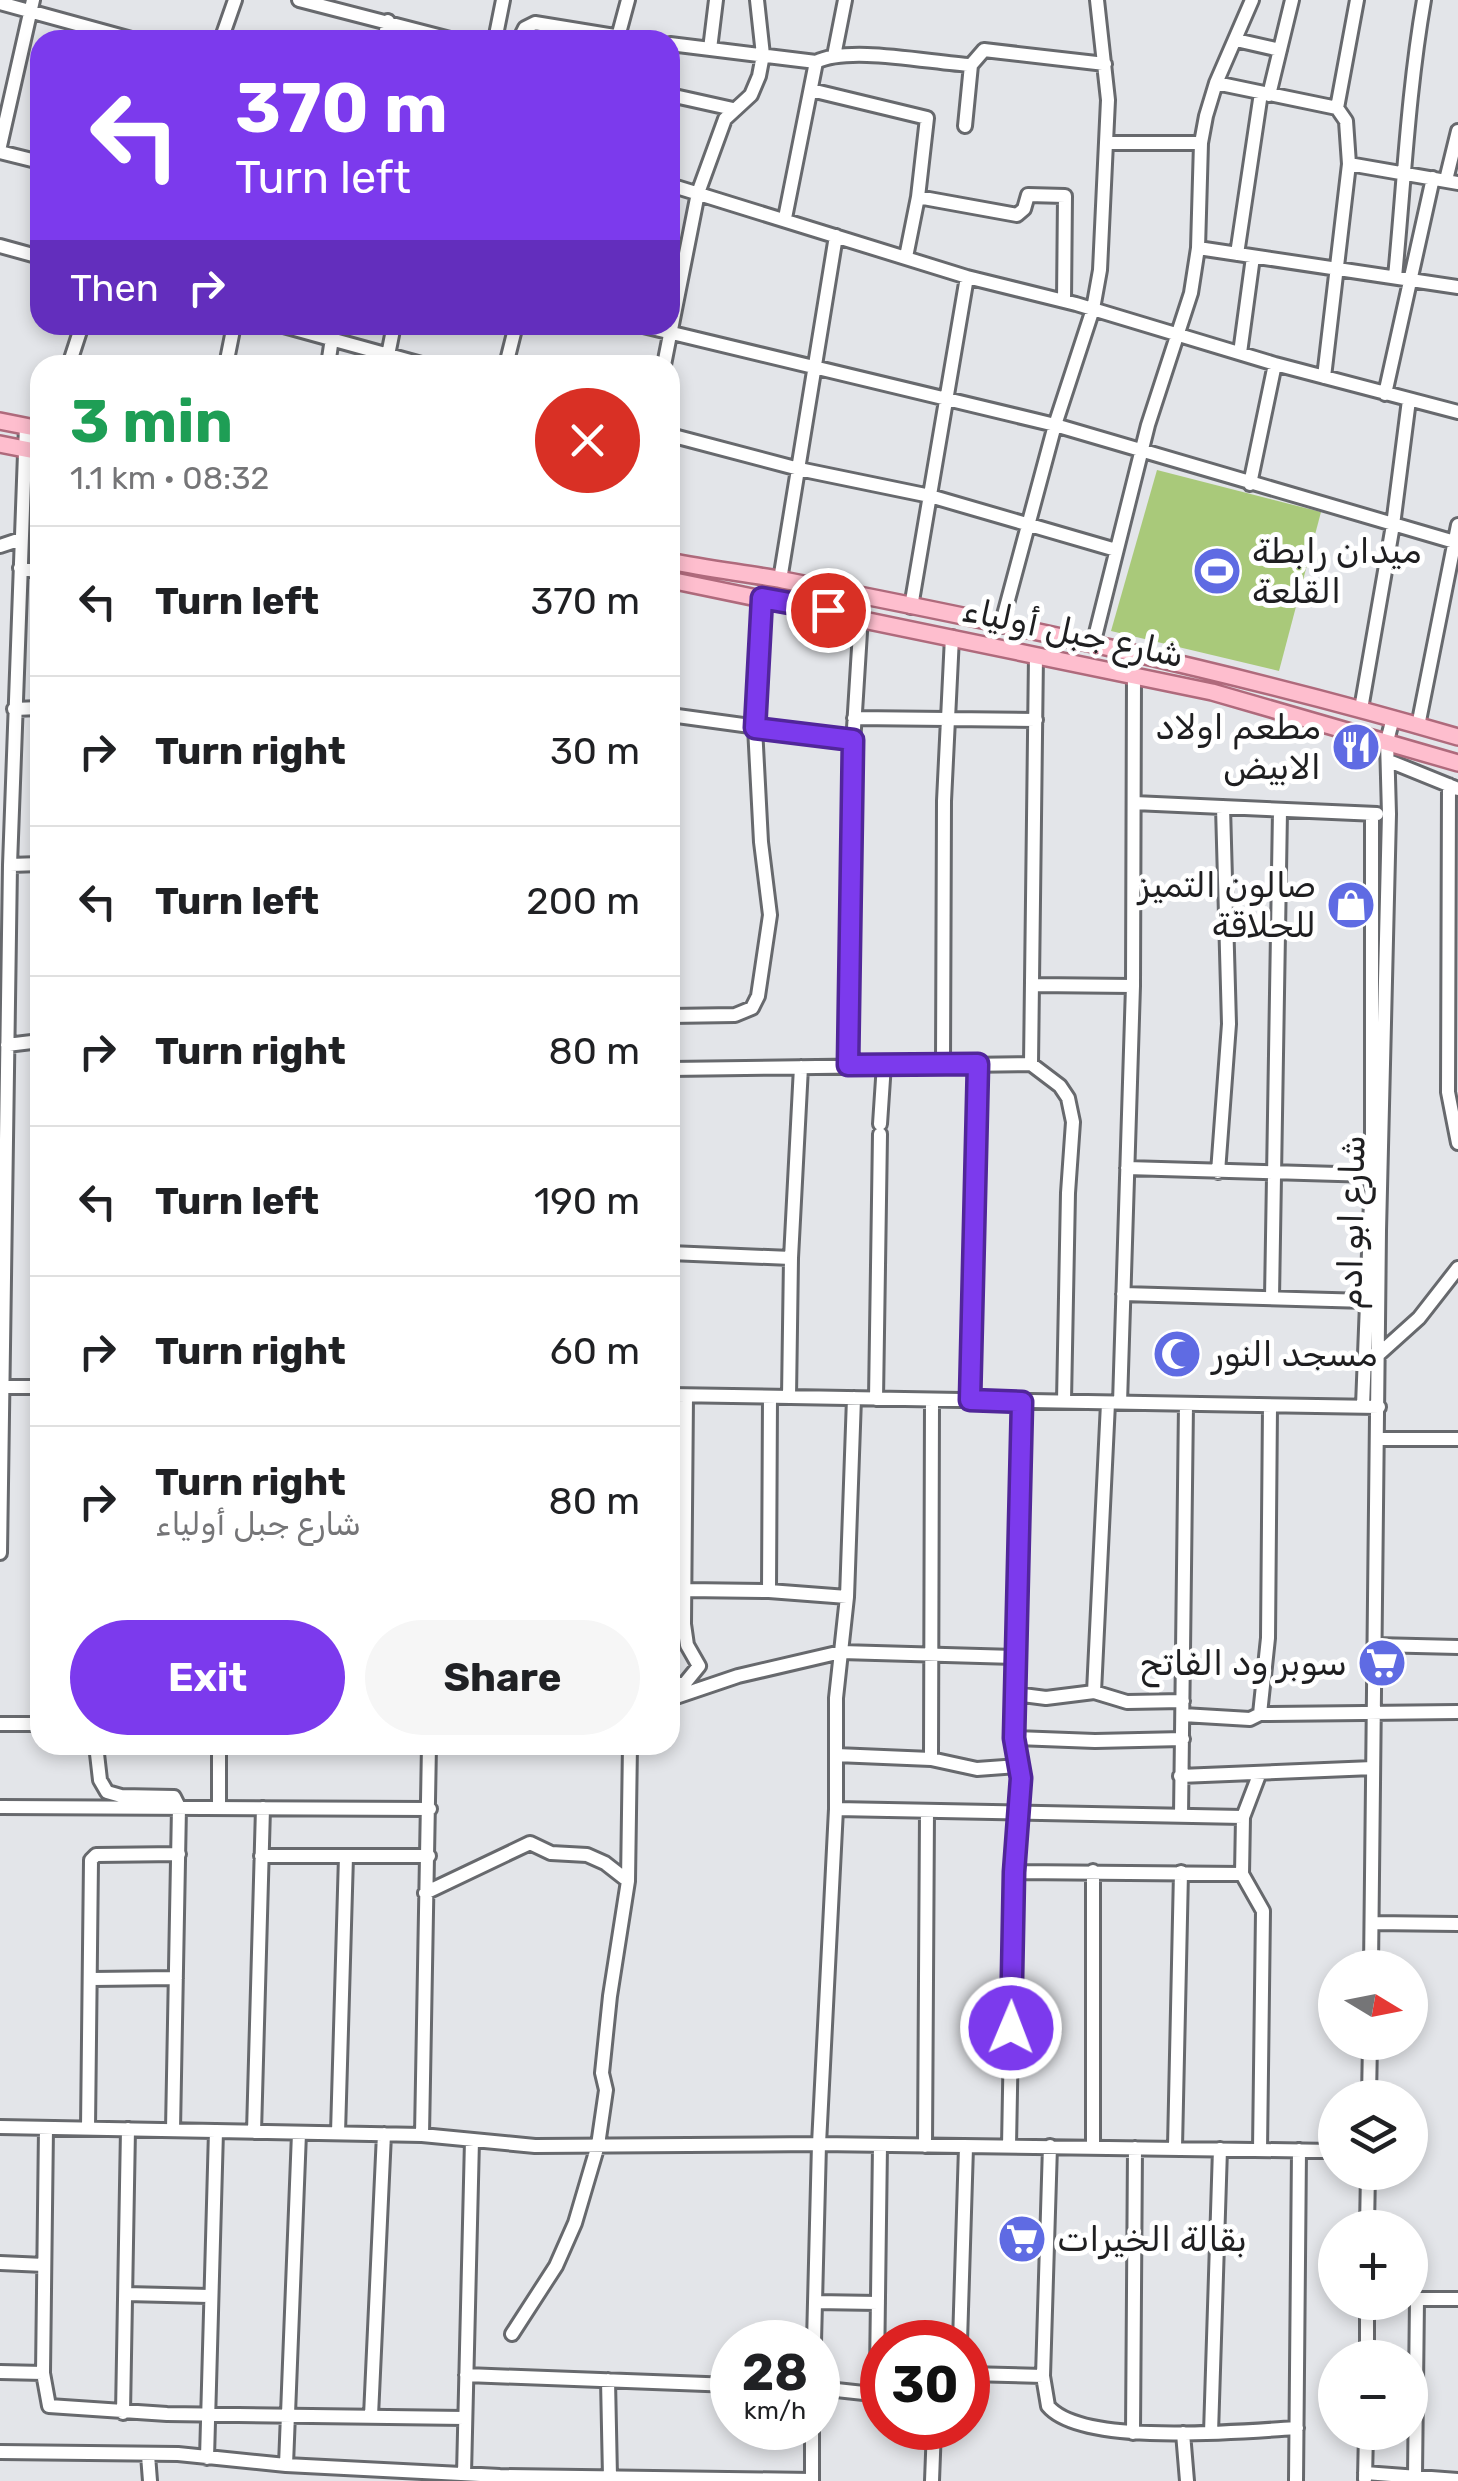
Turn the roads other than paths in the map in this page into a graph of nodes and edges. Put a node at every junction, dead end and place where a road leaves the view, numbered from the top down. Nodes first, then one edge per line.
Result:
1 (235, 0) edge
2 (303, 0) edge
3 (503, 0) edge
4 (628, 0) edge
5 (716, 0) edge
6 (757, 0) edge
7 (845, 0) edge
8 (1097, 0) edge
9 (1252, 0) edge
10 (1292, 0) edge
11 (1358, 0) edge
12 (1424, 0) edge
13 (0, 3) edge
14 (32, 6) edge
15 (352, 6) edge
16 (388, 21) junction
17 (95, 30) edge
18 (224, 30) edge
19 (386, 30) edge
20 (419, 30) edge
21 (497, 30) edge
22 (524, 30) edge
23 (574, 30) edge
24 (615, 30) edge
25 (1236, 40) junction
26 (680, 45) edge
27 (710, 49) junction
28 (1280, 50) junction
29 (763, 55) junction
30 (834, 56) junction
31 (816, 62) junction
32 (1105, 64) junction
33 (970, 65) junction
34 (1216, 82) junction
35 (810, 90) junction
36 (1265, 94) junction
37 (680, 97) edge
38 (1338, 108) junction
39 (733, 110) junction
40 (965, 126) dead end
41 (1458, 131) edge
42 (1108, 144) junction
43 (1201, 144) junction
44 (0, 149) edge
45 (30, 159) edge
46 (1348, 164) junction
47 (1404, 173) junction
48 (1446, 180) edge
49 (680, 188) edge
50 (698, 193) junction
51 (918, 197) junction
52 (785, 218) junction
53 (836, 236) junction
54 (0, 246) edge
55 (1198, 248) junction
56 (30, 254) edge
57 (1237, 254) junction
58 (906, 257) junction
59 (1254, 258) junction
60 (1336, 269) junction
61 (966, 276) junction
62 (1395, 277) junction
63 (1410, 278) junction
64 (680, 283) edge
65 (1458, 288) edge
66 (1064, 301) junction
67 (1093, 309) junction
68 (314, 335) edge
69 (332, 335) edge
70 (678, 335) edge
71 (1179, 335) junction
72 (331, 340) junction
73 (1240, 353) junction
74 (329, 355) edge
75 (373, 355) edge
76 (1274, 364) junction
77 (816, 369) junction
78 (1324, 376) junction
79 (1385, 394) junction
80 (947, 397) junction
81 (1409, 400) junction
82 (1458, 412) edge
83 (0, 420) edge
84 (30, 426) edge
85 (1055, 426) junction
86 (680, 438) edge
87 (0, 444) edge
88 (30, 451) edge
89 (1141, 452) junction
90 (30, 467) edge
91 (799, 469) junction
92 (1250, 484) junction
93 (930, 496) junction
94 (1028, 524) junction
95 (1393, 524) junction
96 (1458, 526) edge
97 (21, 539) junction
98 (1456, 542) edge
99 (0, 546) edge
100 (1116, 550) junction
101 (680, 564) edge
102 (20, 568) junction
103 (30, 570) edge
104 (780, 580) junction
105 (680, 582) edge
106 (762, 598) junction
107 (911, 607) junction
108 (861, 616) junction
109 (1002, 626) junction
110 (952, 637) junction
111 (1093, 644) junction
112 (1036, 654) junction
113 (1134, 676) junction
114 (30, 708) edge
115 (14, 709) junction
116 (1361, 709) junction
117 (680, 716) edge
118 (854, 718) junction
119 (1393, 718) junction
120 (1036, 720) junction
121 (947, 722) junction
122 (1418, 726) junction
123 (755, 728) junction
124 (1458, 738) edge
125 (853, 740) junction
126 (1387, 741) junction
127 (1389, 761) junction
128 (1458, 762) edge
129 (1454, 787) edge
130 (1134, 803) junction
131 (1223, 808) junction
132 (1280, 810) junction
133 (1389, 814) junction
134 (1372, 815) junction
135 (6, 825) edge
136 (10, 864) junction
137 (30, 864) edge
138 (1033, 984) junction
139 (1133, 986) junction
140 (3, 1015) edge
141 (680, 1016) edge
142 (30, 1043) edge
143 (7, 1046) junction
144 (884, 1064) junction
145 (943, 1064) junction
146 (978, 1064) junction
147 (1032, 1064) junction
148 (848, 1065) junction
149 (800, 1068) junction
150 (680, 1069) edge
151 (1453, 1092) edge
152 (1458, 1143) edge
153 (2, 1145) edge
154 (1127, 1168) junction
155 (1218, 1172) junction
156 (1276, 1173) junction
157 (1372, 1175) junction
158 (680, 1253) edge
159 (792, 1258) junction
160 (1458, 1268) edge
161 (1123, 1294) junction
162 (1272, 1298) junction
163 (1367, 1302) junction
164 (1380, 1354) junction
165 (3, 1387) junction
166 (30, 1387) edge
167 (680, 1396) edge
168 (686, 1396) junction
169 (770, 1397) junction
170 (790, 1398) junction
171 (854, 1398) junction
172 (876, 1399) junction
173 (932, 1400) junction
174 (970, 1400) junction
175 (1064, 1401) junction
176 (1022, 1402) junction
177 (1114, 1403) junction
178 (1186, 1404) junction
179 (1270, 1406) junction
180 (1363, 1406) junction
181 (1378, 1407) junction
182 (1379, 1439) junction
183 (1458, 1439) edge
184 (0, 1553) edge
185 (684, 1590) junction
186 (770, 1591) junction
187 (847, 1598) junction
188 (680, 1608) edge
189 (680, 1629) edge
190 (1376, 1645) junction
191 (1458, 1647) edge
192 (841, 1652) junction
193 (931, 1654) junction
194 (1016, 1657) junction
195 (680, 1684) edge
196 (1094, 1692) junction
197 (1015, 1694) junction
198 (680, 1696) edge
199 (1183, 1708) junction
200 (1375, 1711) junction
201 (1458, 1712) edge
202 (1260, 1714) junction
203 (0, 1724) edge
204 (30, 1724) edge
205 (1014, 1738) junction
206 (1183, 1739) junction
207 (97, 1755) edge
208 (219, 1755) edge
209 (429, 1755) edge
210 (630, 1755) edge
211 (836, 1755) junction
212 (930, 1759) junction
213 (1020, 1766) junction
214 (1373, 1768) junction
215 (1259, 1774) junction
216 (1180, 1776) junction
217 (179, 1807) junction
218 (219, 1807) junction
219 (0, 1808) edge
220 (263, 1808) junction
221 (430, 1809) junction
222 (836, 1809) junction
223 (928, 1811) junction
224 (1020, 1813) junction
225 (1181, 1816) junction
226 (1244, 1817) junction
227 (179, 1854) junction
228 (262, 1856) junction
229 (346, 1856) junction
230 (429, 1856) junction
231 (1094, 1871) junction
232 (1014, 1872) junction
233 (1182, 1872) junction
234 (1242, 1874) junction
235 (628, 1882) junction
236 (425, 1892) junction
237 (1372, 1923) junction
238 (1458, 1924) edge
239 (1371, 1950) edge
240 (176, 1978) junction
241 (92, 1979) junction
242 (0, 2127) edge
243 (46, 2128) junction
244 (88, 2128) junction
245 (128, 2129) junction
246 (173, 2130) junction
247 (216, 2131) junction
248 (254, 2132) junction
249 (299, 2133) junction
250 (338, 2133) junction
251 (384, 2134) junction
252 (422, 2135) junction
253 (472, 2140) junction
254 (819, 2144) junction
255 (598, 2145) junction
256 (880, 2145) junction
257 (925, 2146) junction
258 (1009, 2146) junction
259 (1050, 2146) junction
260 (966, 2147) junction
261 (1093, 2147) junction
262 (1175, 2147) junction
263 (1135, 2148) junction
264 (1220, 2149) junction
265 (1260, 2150) junction
266 (1299, 2150) junction
267 (1318, 2151) edge
268 (0, 2264) edge
269 (44, 2265) junction
270 (126, 2294) junction
271 (209, 2296) junction
272 (1428, 2299) edge
273 (1458, 2299) edge
274 (815, 2302) junction
275 (878, 2302) junction
276 (815, 2320) edge
277 (879, 2320) edge
278 (961, 2320) edge
279 (1414, 2320) edge
280 (512, 2334) dead end
281 (0, 2372) edge
282 (43, 2373) junction
283 (466, 2374) junction
284 (990, 2375) edge
285 (1043, 2376) junction
286 (608, 2380) junction
287 (710, 2384) edge
288 (123, 2412) junction
289 (207, 2413) junction
290 (288, 2415) junction
291 (371, 2416) junction
292 (465, 2418) junction
293 (1298, 2428) junction
294 (1133, 2433) junction
295 (1183, 2433) junction
296 (1211, 2433) junction
297 (812, 2450) edge
298 (933, 2450) edge
299 (1366, 2450) edge
300 (0, 2452) edge
301 (148, 2455) junction
302 (208, 2458) junction
303 (286, 2465) junction
304 (340, 2474) edge
305 (464, 2474) junction
306 (610, 2476) junction
307 (1415, 2476) junction
308 (1365, 2477) edge
309 (500, 2478) edge
310 (636, 2479) edge
311 (812, 2480) edge
312 (1458, 2480) edge
313 (150, 2481) edge
314 (932, 2481) edge
315 (1187, 2481) edge
316 (1296, 2481) edge

1 - 18 street
2 - 15 street
3 - 21 street
4 - 24 street
5 - 27 street
6 - 29 street
7 - 30 street
8 - 32 street
9 - 25 street
10 - 28 street
11 - 38 street
12 - 47 street
13 - 14 street
14 - 17 street
14 - 44 street
15 - 16 street
16 - 19 street
16 - 20 street
22 - 23 street
25 - 28 street
25 - 34 street
26 - 27 street
27 - 29 street
28 - 36 street
29 - 31 street
29 - 39 street
30 - 31 street
30 - 33 street
31 - 35 street
32 - 33 street
32 - 42 street
33 - 40 street
34 - 36 street
34 - 43 street
35 - 51 street
35 - 52 street
36 - 38 street
36 - 57 street
37 - 39 street
38 - 46 street
39 - 50 street
41 - 48 street
42 - 43 street
42 - 67 street
43 - 55 street
44 - 45 street
46 - 47 street
46 - 60 street
47 - 48 street
47 - 62 street
48 - 63 street
49 - 50 street
50 - 52 street
50 - 64 street
51 - 58 street
51 - 66 street
52 - 53 street
53 - 58 street
53 - 77 street
54 - 56 street
55 - 57 street
55 - 71 street
57 - 59 street
58 - 61 street
59 - 60 street
59 - 73 street
60 - 62 street
60 - 78 street
61 - 66 street
61 - 80 street
62 - 63 street
63 - 65 street
63 - 79 street
66 - 67 street
67 - 71 street
67 - 85 street
68 - 72 street
69 - 72 street
70 - 77 street
71 - 73 street
71 - 89 street
72 - 74 street
72 - 75 street
73 - 76 street
76 - 78 street
76 - 92 street
77 - 80 street
77 - 91 street
78 - 79 street
79 - 81 street
80 - 85 street
80 - 93 street
81 - 82 street
81 - 95 street
83 - 84 main road
85 - 89 street
85 - 94 street
86 - 91 street
87 - 88 main road
89 - 92 street
89 - 100 street
90 - 97 street
91 - 93 street
91 - 104 street
92 - 95 street
93 - 94 street
93 - 107 street
94 - 100 street
94 - 109 street
95 - 98 street
95 - 116 street
96 - 98 street
97 - 99 street
97 - 102 street
98 - 122 street
100 - 111 street
101 - 104 main road, شارع جبل أولياء
102 - 103 street
102 - 115 street
104 - 107 main road, شارع جبل أولياء
105 - 106 main road, شارع جبل أولياء
106 - 108 main road, شارع جبل أولياء
106 - 123 street
107 - 109 main road, شارع جبل أولياء
108 - 110 main road, شارع جبل أولياء
108 - 118 street
109 - 111 main road, شارع جبل أولياء
110 - 112 main road, شارع جبل أولياء
110 - 121 street
111 - 116 main road, شارع جبل أولياء
112 - 113 main road, شارع جبل أولياء
112 - 120 street
113 - 126 main road, شارع جبل أولياء
113 - 130 street
114 - 115 street
115 - 135 street
116 - 119 main road, شارع جبل أولياء
117 - 123 street
118 - 121 street
118 - 125 street
119 - 122 main road, شارع جبل أولياء
119 - 126 street, شارع ابو ادم
120 - 121 street
120 - 138 street
121 - 145 street
122 - 124 main road, شارع جبل أولياء
123 - 125 street
123 - 141 street
125 - 148 street
126 - 127 street, شارع ابو ادم
126 - 128 main road, شارع جبل أولياء
127 - 129 street
127 - 133 street, شارع ابو ادم
129 - 151 street
130 - 131 street
130 - 139 street
131 - 132 street
131 - 155 street
132 - 134 street
132 - 156 street
133 - 134 street
133 - 164 street, شارع ابو ادم
134 - 157 street
135 - 136 street
136 - 137 street
136 - 140 street
138 - 139 street
138 - 147 street
139 - 154 street
140 - 143 street
142 - 143 street
143 - 153 street
144 - 145 street
144 - 148 street
144 - 172 street
145 - 146 street
146 - 147 street
146 - 174 street
147 - 175 street
148 - 149 street
149 - 150 street
149 - 159 street
151 - 152 street
153 - 165 street
154 - 155 street
154 - 161 street
155 - 156 street
156 - 157 street
156 - 162 street
157 - 163 street
158 - 159 street
159 - 170 street
160 - 164 street
161 - 162 street
161 - 177 street
162 - 163 street
163 - 180 street
164 - 181 street, شارع ابو ادم
165 - 166 street
165 - 184 street
167 - 168 street
168 - 169 street
168 - 185 street
169 - 170 street
169 - 186 street
170 - 171 street
171 - 172 street
171 - 187 street
172 - 173 street
173 - 174 street
173 - 193 street
174 - 176 street
175 - 176 street
175 - 177 street
176 - 194 street
177 - 178 street
177 - 196 street
178 - 179 street
178 - 199 street
179 - 180 street
179 - 202 street
180 - 181 street
181 - 182 street, شارع ابو ادم
182 - 183 street
182 - 190 street, شارع ابو ادم
185 - 186 street
185 - 188 street
186 - 187 street
187 - 192 street
189 - 195 street
190 - 191 street
190 - 200 street, شارع ابو ادم
192 - 193 street
192 - 198 street
192 - 211 street
193 - 194 street
193 - 212 street
194 - 197 street
196 - 197 street
196 - 199 street
197 - 205 street
199 - 202 street
199 - 206 street
200 - 201 street
200 - 202 street
200 - 214 street, شارع ابو ادم
203 - 204 street
205 - 206 street
205 - 213 street
206 - 216 street
207 - 217 street
208 - 218 street
209 - 221 street
210 - 235 street
211 - 212 street
211 - 222 street
212 - 213 street
213 - 224 street
214 - 215 street
214 - 237 street, شارع ابو ادم
215 - 216 street
215 - 226 street
216 - 225 street
217 - 218 street
217 - 219 street
217 - 227 street
218 - 220 street
220 - 221 street
220 - 228 street
221 - 230 street
222 - 223 street
222 - 254 street
223 - 224 street
223 - 257 street
224 - 225 street
224 - 232 street
225 - 226 street
226 - 234 street
227 - 240 street
227 - 241 street
228 - 229 street
228 - 248 street
229 - 230 street
229 - 250 street
230 - 236 street
231 - 232 street
231 - 233 street
231 - 261 street
232 - 258 street
233 - 234 street
233 - 262 street
234 - 265 street
235 - 236 street
235 - 255 street
236 - 252 street
237 - 238 street
237 - 239 street, شارع ابو ادم
240 - 241 street
240 - 246 street
241 - 244 street
242 - 243 street
243 - 244 street
243 - 269 street
244 - 245 street
245 - 246 street
245 - 270 street
246 - 247 street
247 - 248 street
247 - 271 street
248 - 249 street
249 - 250 street
249 - 290 street
250 - 251 street
251 - 252 street
251 - 291 street
252 - 253 street
253 - 255 street
253 - 283 street
254 - 255 street
254 - 256 street
254 - 274 street
255 - 280 street
256 - 257 street
256 - 275 street
257 - 260 street
258 - 259 street
258 - 260 street
259 - 261 street
259 - 285 street
260 - 278 street
261 - 263 street
262 - 263 street
262 - 264 street
263 - 294 street
264 - 265 street
264 - 296 street
265 - 266 street
266 - 267 street
266 - 293 street
268 - 269 street
269 - 282 street
270 - 271 street
270 - 288 street
271 - 289 street
272 - 273 street
274 - 275 street
274 - 276 street
275 - 277 street
279 - 307 street
281 - 282 street
282 - 288 street
283 - 286 street
283 - 292 street
284 - 285 street
285 - 294 street
286 - 287 street
286 - 306 street
288 - 289 street
289 - 290 street
289 - 302 street
290 - 291 street
290 - 303 street
291 - 292 street
292 - 305 street
293 - 296 street
293 - 316 street
294 - 295 street
295 - 296 street
295 - 315 street
297 - 311 street
298 - 314 street
299 - 308 street
300 - 301 street
301 - 302 street
301 - 313 street
302 - 303 street
303 - 304 street
304 - 305 street
305 - 309 street
306 - 309 street
306 - 310 street
307 - 308 street
307 - 312 street
310 - 311 street

